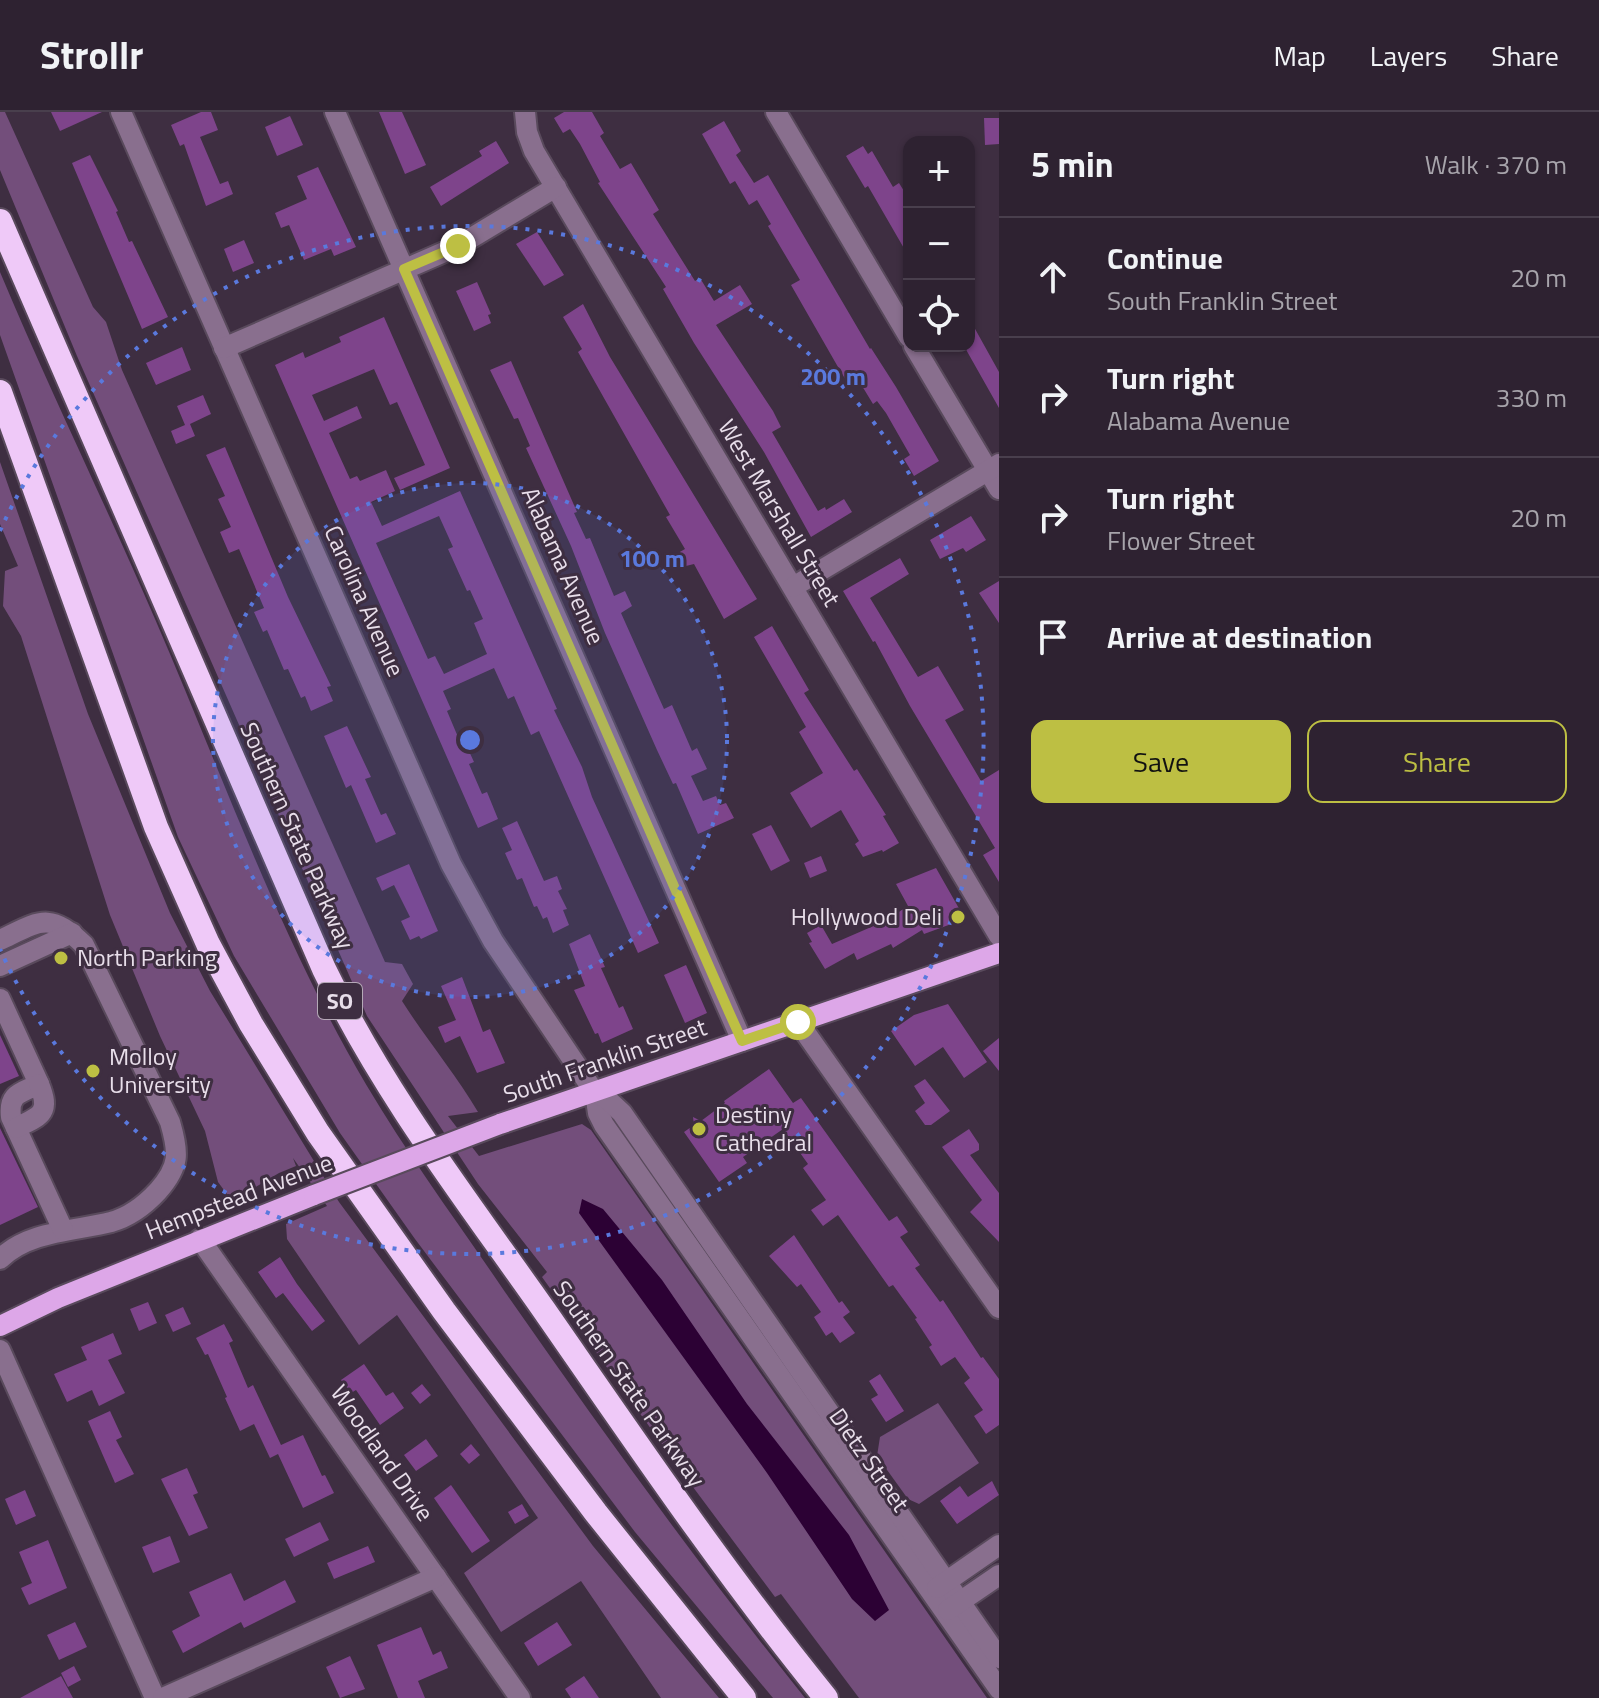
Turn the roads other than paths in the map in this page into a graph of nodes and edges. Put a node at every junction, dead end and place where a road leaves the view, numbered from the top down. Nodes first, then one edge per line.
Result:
1 (121, 112) edge
2 (335, 112) edge
3 (525, 112) edge
4 (776, 112) edge
5 (556, 187) junction
6 (0, 221) edge
7 (404, 269) junction
8 (903, 327) edge
9 (224, 348) junction
10 (918, 352) edge
11 (0, 392) edge
12 (995, 475) edge
13 (793, 587) junction
14 (72, 933) junction
15 (999, 936) edge
16 (0, 940) edge
17 (999, 953) edge
18 (0, 966) edge
19 (0, 999) edge
20 (798, 1022) junction
21 (742, 1041) junction
22 (39, 1084) junction
23 (595, 1093) junction
24 (500, 1124) joint
25 (16, 1128) junction
26 (63, 1230) junction
27 (200, 1239) junction
28 (716, 1249) junction
29 (0, 1259) edge
30 (697, 1261) junction
31 (999, 1308) edge
32 (0, 1326) edge
33 (0, 1350) edge
34 (999, 1545) edge
35 (999, 1575) edge
36 (436, 1577) junction
37 (938, 1587) junction
38 (952, 1607) junction
39 (999, 1658) edge
40 (999, 1689) edge
41 (155, 1698) edge
42 (163, 1698) edge
43 (520, 1698) edge
44 (744, 1698) edge
45 (826, 1698) edge

1 - 9 street, Carolina Avenue
2 - 7 street, Alabama Avenue
3 - 5 street, West Marshall Street
4 - 8 street
5 - 7 street
5 - 13 street, West Marshall Street
6 - 45 highway, Southern State Parkway / SO
7 - 9 street
7 - 21 street, Alabama Avenue
9 - 23 street, Carolina Avenue
10 - 12 street
11 - 44 highway
12 - 13 street
13 - 15 street, West Marshall Street
14 - 16 street
14 - 18 street
14 - 26 street
17 - 20 main road, South Franklin Street
19 - 22 street
20 - 21 main road, South Franklin Street
20 - 31 street
21 - 23 main road, South Franklin Street
22 - 25 street
22 - 25 street
23 - 24 main road, South Franklin Street
23 - 28 street, Dietz Street
23 - 30 street, Dietz Street
24 - 27 main road, Hempstead Avenue, bridge
25 - 26 street
26 - 29 street
27 - 32 main road, Hempstead Avenue
27 - 36 street, Woodland Drive
28 - 30 street
28 - 37 street, Dietz Street
30 - 37 street, Dietz Street
33 - 41 street
34 - 37 street
35 - 38 street
36 - 42 street
36 - 43 street, Woodland Drive
37 - 38 street, Dietz Street
38 - 39 street, Dietz Street
38 - 40 street, Dietz Street

